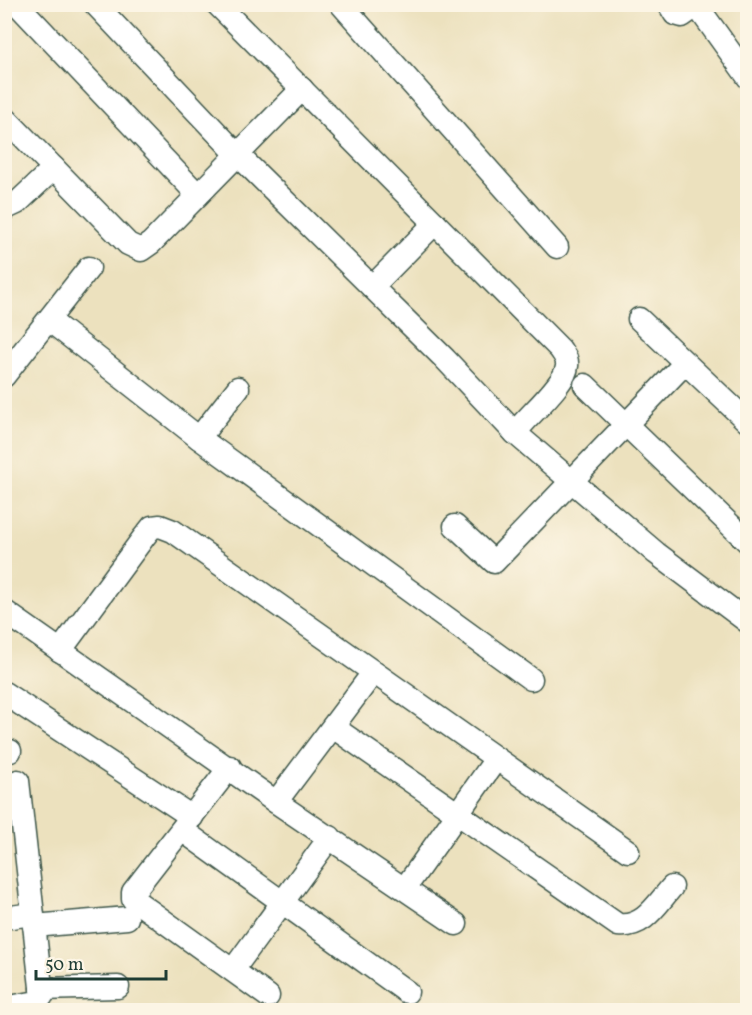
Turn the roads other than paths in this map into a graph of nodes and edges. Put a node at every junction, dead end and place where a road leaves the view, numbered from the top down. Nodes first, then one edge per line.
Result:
1 (17, 4) edge
2 (95, 4) edge
3 (217, 4) edge
4 (341, 4) edge
5 (669, 4) edge
6 (698, 5) edge
7 (747, 77) edge
8 (302, 89) junction
9 (4, 117) edge
10 (237, 154) junction
11 (54, 168) junction
12 (198, 195) junction
13 (4, 209) edge
14 (435, 223) junction
15 (557, 247) dead end
16 (89, 268) dead end
17 (372, 288) junction
18 (639, 319) dead end
19 (49, 320) junction
20 (685, 363) junction
21 (4, 376) edge
22 (585, 385) dead end
23 (238, 388) dead end
24 (747, 422) edge
25 (625, 424) junction
26 (515, 433) junction
27 (199, 438) junction
28 (572, 480) junction
29 (455, 526) dead end
30 (747, 542) edge
31 (4, 611) edge
32 (747, 622) edge
33 (60, 651) junction
34 (373, 673) junction
35 (531, 678) dead end
36 (4, 693) edge
37 (333, 727) junction
38 (496, 759) junction
39 (230, 767) junction
40 (18, 781) dead end
41 (276, 802) junction
42 (459, 814) junction
43 (187, 823) junction
44 (14, 829) edge
45 (330, 837) junction
46 (628, 851) dead end
47 (672, 887) dead end
48 (405, 888) junction
49 (283, 904) junction
50 (4, 918) edge
51 (127, 918) dead end
52 (33, 920) junction
53 (456, 924) dead end
54 (233, 970) junction
55 (118, 987) dead end
56 (41, 988) junction
57 (407, 992) dead end
58 (268, 996) dead end
59 (4, 1008) edge

1 - 12 street
2 - 10 street
3 - 8 street
4 - 15 street
5 - 6 street
6 - 7 street
8 - 10 street
8 - 14 street
9 - 11 street
10 - 12 street
10 - 17 street
11 - 12 street
11 - 13 street
14 - 17 street
14 - 26 street
16 - 19 street
17 - 26 street
18 - 20 street
19 - 21 street
19 - 27 street
20 - 24 street
20 - 25 street
22 - 25 street
23 - 27 street
25 - 28 street
25 - 30 street
26 - 28 street
27 - 35 street
28 - 29 street
28 - 32 street
31 - 33 street
33 - 34 street
33 - 39 street
34 - 37 street
34 - 38 street
36 - 43 street
37 - 41 street
37 - 42 street
38 - 42 street
38 - 46 street
39 - 41 street
39 - 43 street
40 - 44 street
41 - 45 street
42 - 47 street
42 - 48 street
43 - 49 street
43 - 54 street
44 - 52 street
45 - 48 street
45 - 49 street
48 - 53 street
49 - 54 street
49 - 57 street
50 - 52 street
51 - 52 street
52 - 56 street
54 - 58 street
55 - 56 street
56 - 59 street

